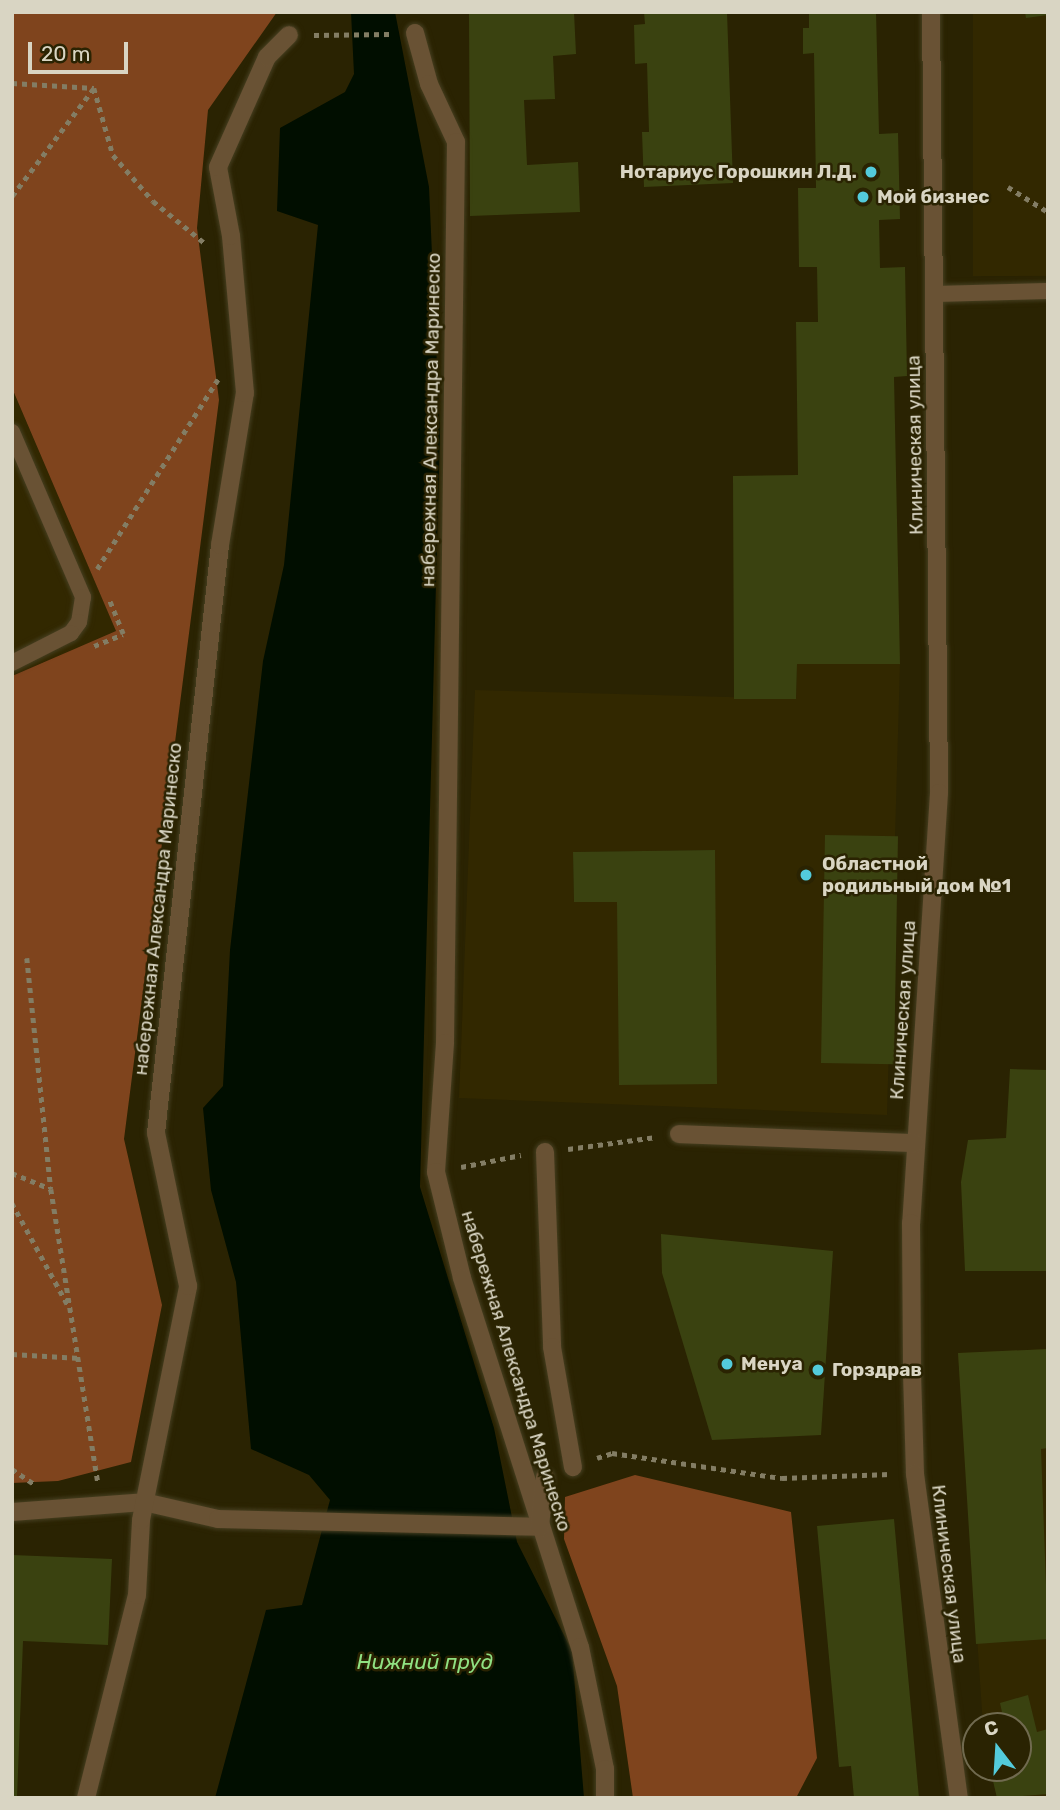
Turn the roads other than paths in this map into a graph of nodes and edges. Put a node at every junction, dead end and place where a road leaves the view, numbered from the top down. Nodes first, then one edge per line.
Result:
1 (931, 12) edge
2 (415, 33) road end
3 (289, 35) road end
4 (1048, 291) edge
5 (934, 294) junction
6 (12, 432) edge
7 (12, 663) edge
8 (679, 1134) dead end
9 (915, 1143) junction
10 (545, 1152) dead end
11 (573, 1467) dead end
12 (545, 1478) dead end
13 (144, 1502) junction
14 (12, 1512) edge
15 (540, 1527) junction
16 (86, 1798) edge
17 (605, 1798) edge
18 (960, 1798) edge

1 - 5 street, Клиническая улица
2 - 15 street, набережная Александра Маринеско
3 - 13 street, набережная Александра Маринеско
4 - 5 lane
5 - 9 street, Клиническая улица
6 - 7 lane
8 - 9 street
9 - 18 street, Клиническая улица
10 - 11 street
12 - 15 street
13 - 14 street
13 - 15 street
13 - 16 street, набережная Александра Маринеско
15 - 17 street, набережная Александра Маринеско

